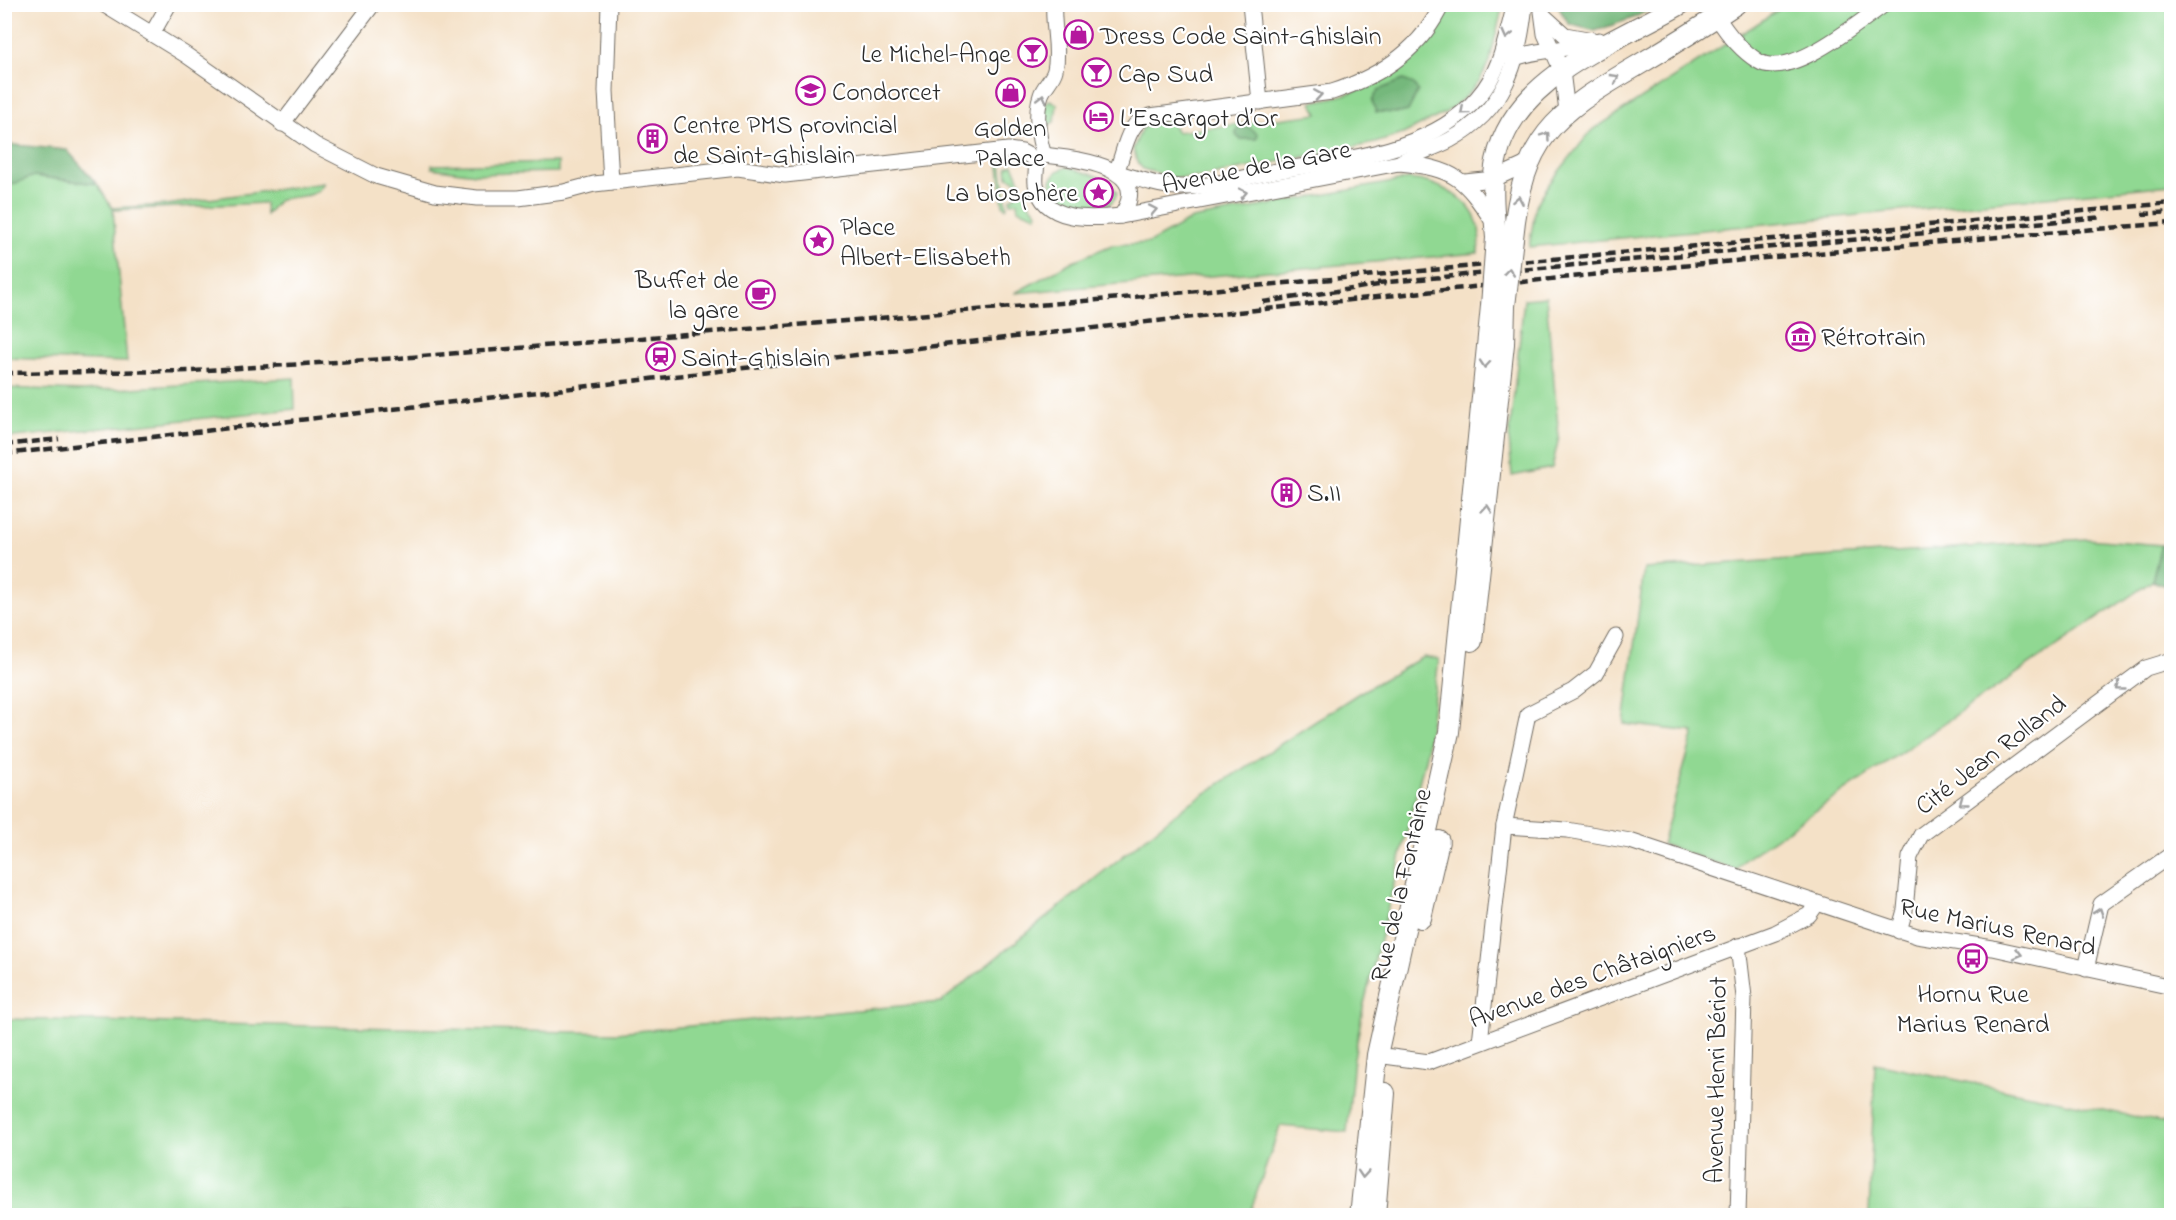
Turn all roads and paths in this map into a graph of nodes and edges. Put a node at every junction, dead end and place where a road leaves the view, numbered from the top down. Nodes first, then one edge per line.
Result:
1 (103, 4) edge
2 (169, 4) edge
3 (372, 4) edge
4 (609, 4) edge
5 (1054, 4) edge
6 (1250, 4) edge
7 (1442, 4) edge
8 (1515, 4) edge
9 (1525, 4) edge
10 (1681, 4) edge
11 (1736, 4) edge
12 (1885, 4) edge
13 (1543, 10) edge
14 (1717, 17) junction
15 (1639, 29) junction
16 (152, 34) junction
17 (1599, 40) junction
18 (1555, 51) junction
19 (1518, 57) junction
20 (1498, 65) junction
21 (1562, 71) junction
22 (1260, 102) junction
23 (1567, 111) junction
24 (282, 124) junction
25 (1449, 141) junction
26 (1040, 158) junction
27 (1399, 163) junction
28 (1529, 163) junction
29 (1117, 173) junction
30 (1459, 178) junction
31 (1494, 179) junction
32 (611, 182) junction
33 (1121, 216) junction
34 (1501, 233) junction
35 (1616, 637) dead end
36 (2172, 660) edge
37 (1504, 825) junction
38 (2172, 854) edge
39 (1816, 904) junction
40 (1899, 931) junction
41 (1738, 946) junction
42 (2086, 969) junction
43 (2172, 987) edge
44 (1480, 1042) junction
45 (1383, 1056) junction
46 (1360, 1215) edge
47 (1375, 1215) edge
48 (1738, 1215) edge

1 - 16 street
2 - 16 street
3 - 24 street
4 - 32 street
26 -> 5 street, Avenue de la Gare
6 - 22 street
22 -> 7 street
8 -> 20 street, Avenue de la Gare
9 - 19 street, Avenue de la Gare
10 - 15 main road
11 - 14 main road
12 - 14 street
13 - 17 street
13 - 18 street
23 -> 14 main road
15 - 17 street
15 - 21 main road
16 - 24 street
17 - 18 street
18 - 19 street
18 - 21 street
19 - 20 street
19 - 25 street, Avenue de la Gare
20 -> 29 street, Avenue de la Gare
21 - 23 street
21 - 31 main road
22 - 29 street
28 -> 23 main road
24 - 32 street
25 - 27 street, Avenue de la Gare
25 - 30 street
26 - 29 street, Avenue de la Gare
26 - 32 street
26 - 33 street, Avenue de la Gare
27 - 30 street, Avenue de la Gare
33 -> 27 street, Avenue de la Gare
28 - 31 street, Avenue de la Gare
34 -> 28 main road
29 - 33 street
30 - 31 street, Avenue de la Gare
30 - 34 street
31 - 34 main road
34 - 45 main road, Rue de la Fontaine, bridge
35 - 37 street
36 -> 40 street, Cité Jean Rolland
37 - 39 street, Rue Marius Renard
37 - 44 street
42 -> 38 street
39 - 40 street, Rue Marius Renard
39 - 41 street, Avenue des Châtaigniers
40 -> 42 street, Rue Marius Renard
41 - 44 street, Avenue des Châtaigniers
41 - 48 street, Avenue Henri Bériot
42 - 43 street, Rue Marius Renard
44 - 45 street, Avenue des Châtaigniers
45 -> 46 main road, Rue de la Fontaine
45 - 47 main road, Rue de la Fontaine

